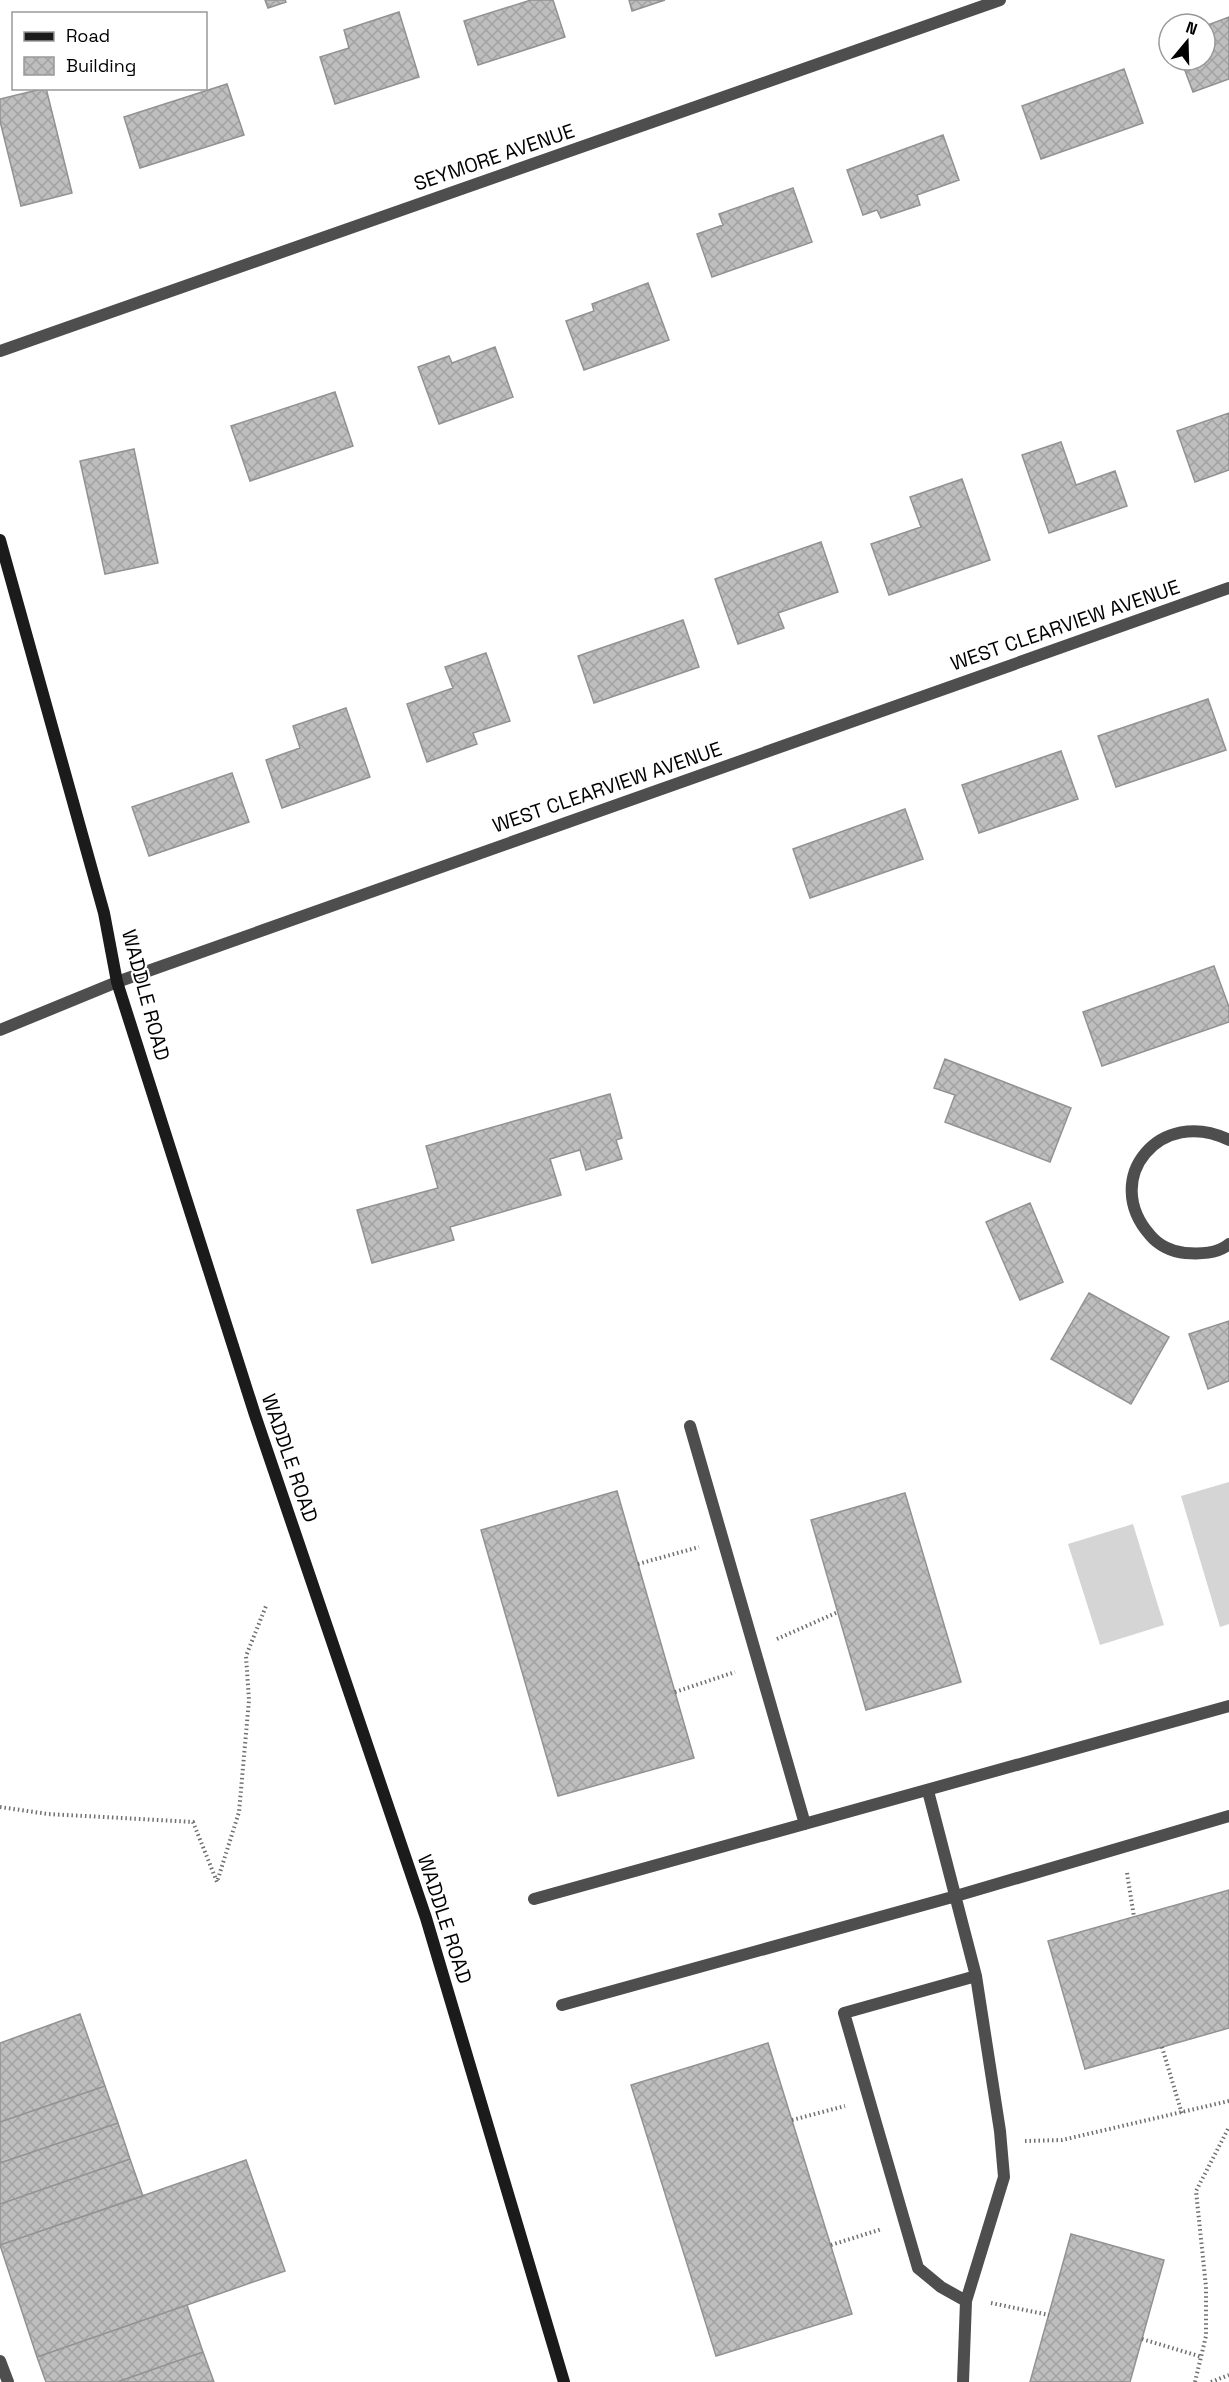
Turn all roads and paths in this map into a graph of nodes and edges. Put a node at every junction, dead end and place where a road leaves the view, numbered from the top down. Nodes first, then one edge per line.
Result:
1 (1000, 0) edge
2 (0, 351) edge
3 (0, 540) edge
4 (1229, 588) edge
5 (117, 982) junction
6 (0, 1030) edge
7 (1229, 1140) edge
8 (1229, 1244) edge
9 (690, 1426) dead end
10 (723, 1541) junction
11 (638, 1564) dead end
12 (266, 1606) dead end
13 (838, 1611) dead end
14 (754, 1649) junction
15 (758, 1664) junction
16 (675, 1692) dead end
17 (1229, 1706) edge
18 (928, 1791) junction
19 (0, 1807) edge
20 (1229, 1816) edge
21 (805, 1824) junction
22 (1119, 1848) junction
23 (956, 1896) junction
24 (534, 1899) dead end
25 (1134, 1917) dead end
26 (976, 1976) junction
27 (562, 2005) dead end
28 (1162, 2047) dead end
29 (869, 2100) junction
30 (1229, 2101) edge
31 (1182, 2114) junction
32 (792, 2120) dead end
33 (1229, 2127) edge
34 (1001, 2141) junction
35 (882, 2229) dead end
36 (831, 2245) dead end
37 (966, 2301) junction
38 (1049, 2315) dead end
39 (1142, 2339) dead end
40 (1202, 2356) junction
41 (0, 2361) edge
42 (1229, 2375) edge
43 (8, 2382) edge
44 (564, 2382) edge
45 (963, 2382) edge
46 (1195, 2382) edge
47 (1210, 2382) edge

1 - 2 street, SEYMORE AVENUE
3 - 5 main road, WADDLE ROAD
4 - 5 street, WEST CLEARVIEW AVENUE
5 - 6 street, WEST CLEARVIEW AVENUE
5 - 44 main road, WADDLE ROAD
7 - 8 street
9 - 10 street
10 - 11 path
10 - 14 street
12 - 19 path
13 - 14 path
14 - 15 street
15 - 16 path
15 - 21 street
17 - 18 street
18 - 21 street
18 - 23 street
20 - 22 street
21 - 24 street
22 - 23 street
22 - 25 path
23 - 26 street
23 - 27 street
26 - 29 street
26 - 34 street
28 - 31 path
29 - 32 path
29 - 37 street
30 - 31 path
31 - 34 path
33 - 40 path
34 - 37 street
35 - 36 path
37 - 38 path
37 - 45 street
39 - 40 path
40 - 46 path
41 - 43 street
42 - 47 path

